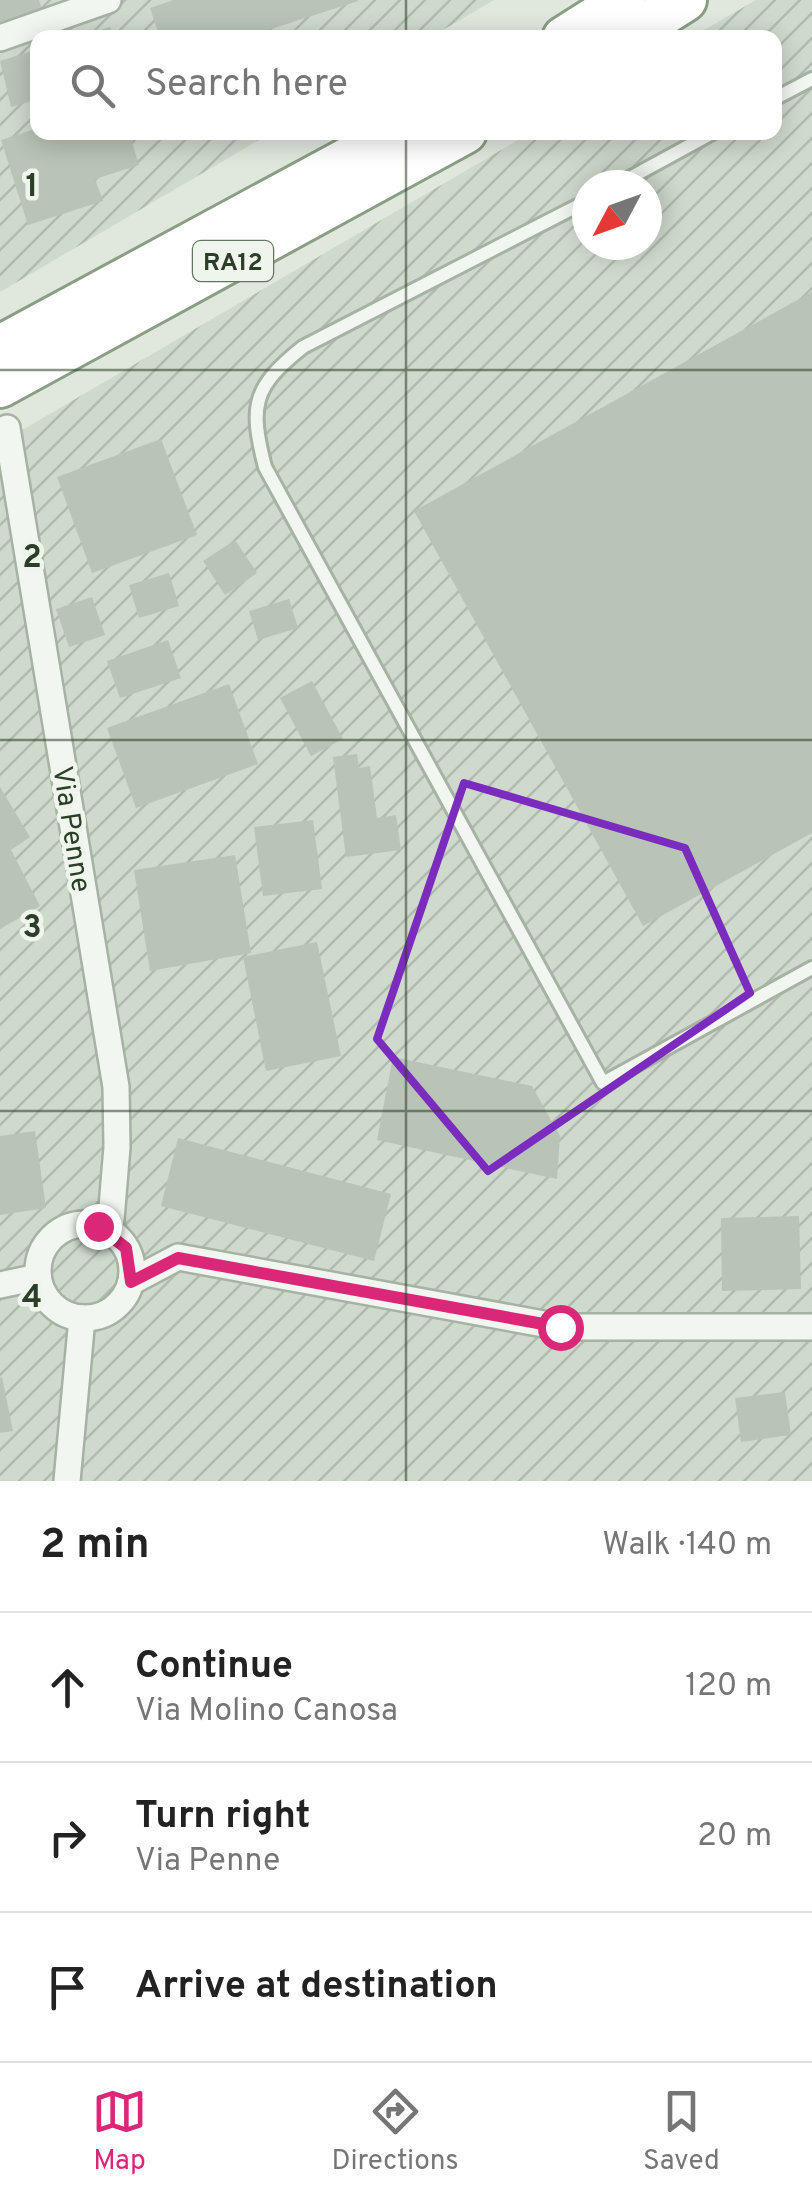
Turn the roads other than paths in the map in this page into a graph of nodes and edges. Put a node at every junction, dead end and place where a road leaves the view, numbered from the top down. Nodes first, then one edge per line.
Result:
1 (108, 0) edge
2 (624, 0) edge
3 (684, 0) edge
4 (577, 30) edge
5 (637, 30) edge
6 (0, 38) edge
7 (812, 79) edge
8 (782, 96) edge
9 (383, 140) edge
10 (450, 140) edge
11 (699, 140) edge
12 (644, 170) edge
13 (572, 208) edge
14 (0, 348) edge
15 (0, 386) edge
16 (6, 428) dead end
17 (812, 968) edge
18 (110, 1231) junction
19 (38, 1277) junction
20 (131, 1282) junction
21 (0, 1284) edge
22 (82, 1318) junction
23 (812, 1328) edge
24 (67, 1481) edge

1 - 6 street
2 - 4 highway
3 - 5 highway
7 - 8 lane
9 - 14 highway, RA12
10 - 15 highway, RA12
11 - 12 lane
13 - 17 lane
16 - 18 street, Via Penne
18 - 19 street
18 - 20 street
19 - 21 street
19 - 22 street
20 - 22 street
20 - 23 street
22 - 24 street

